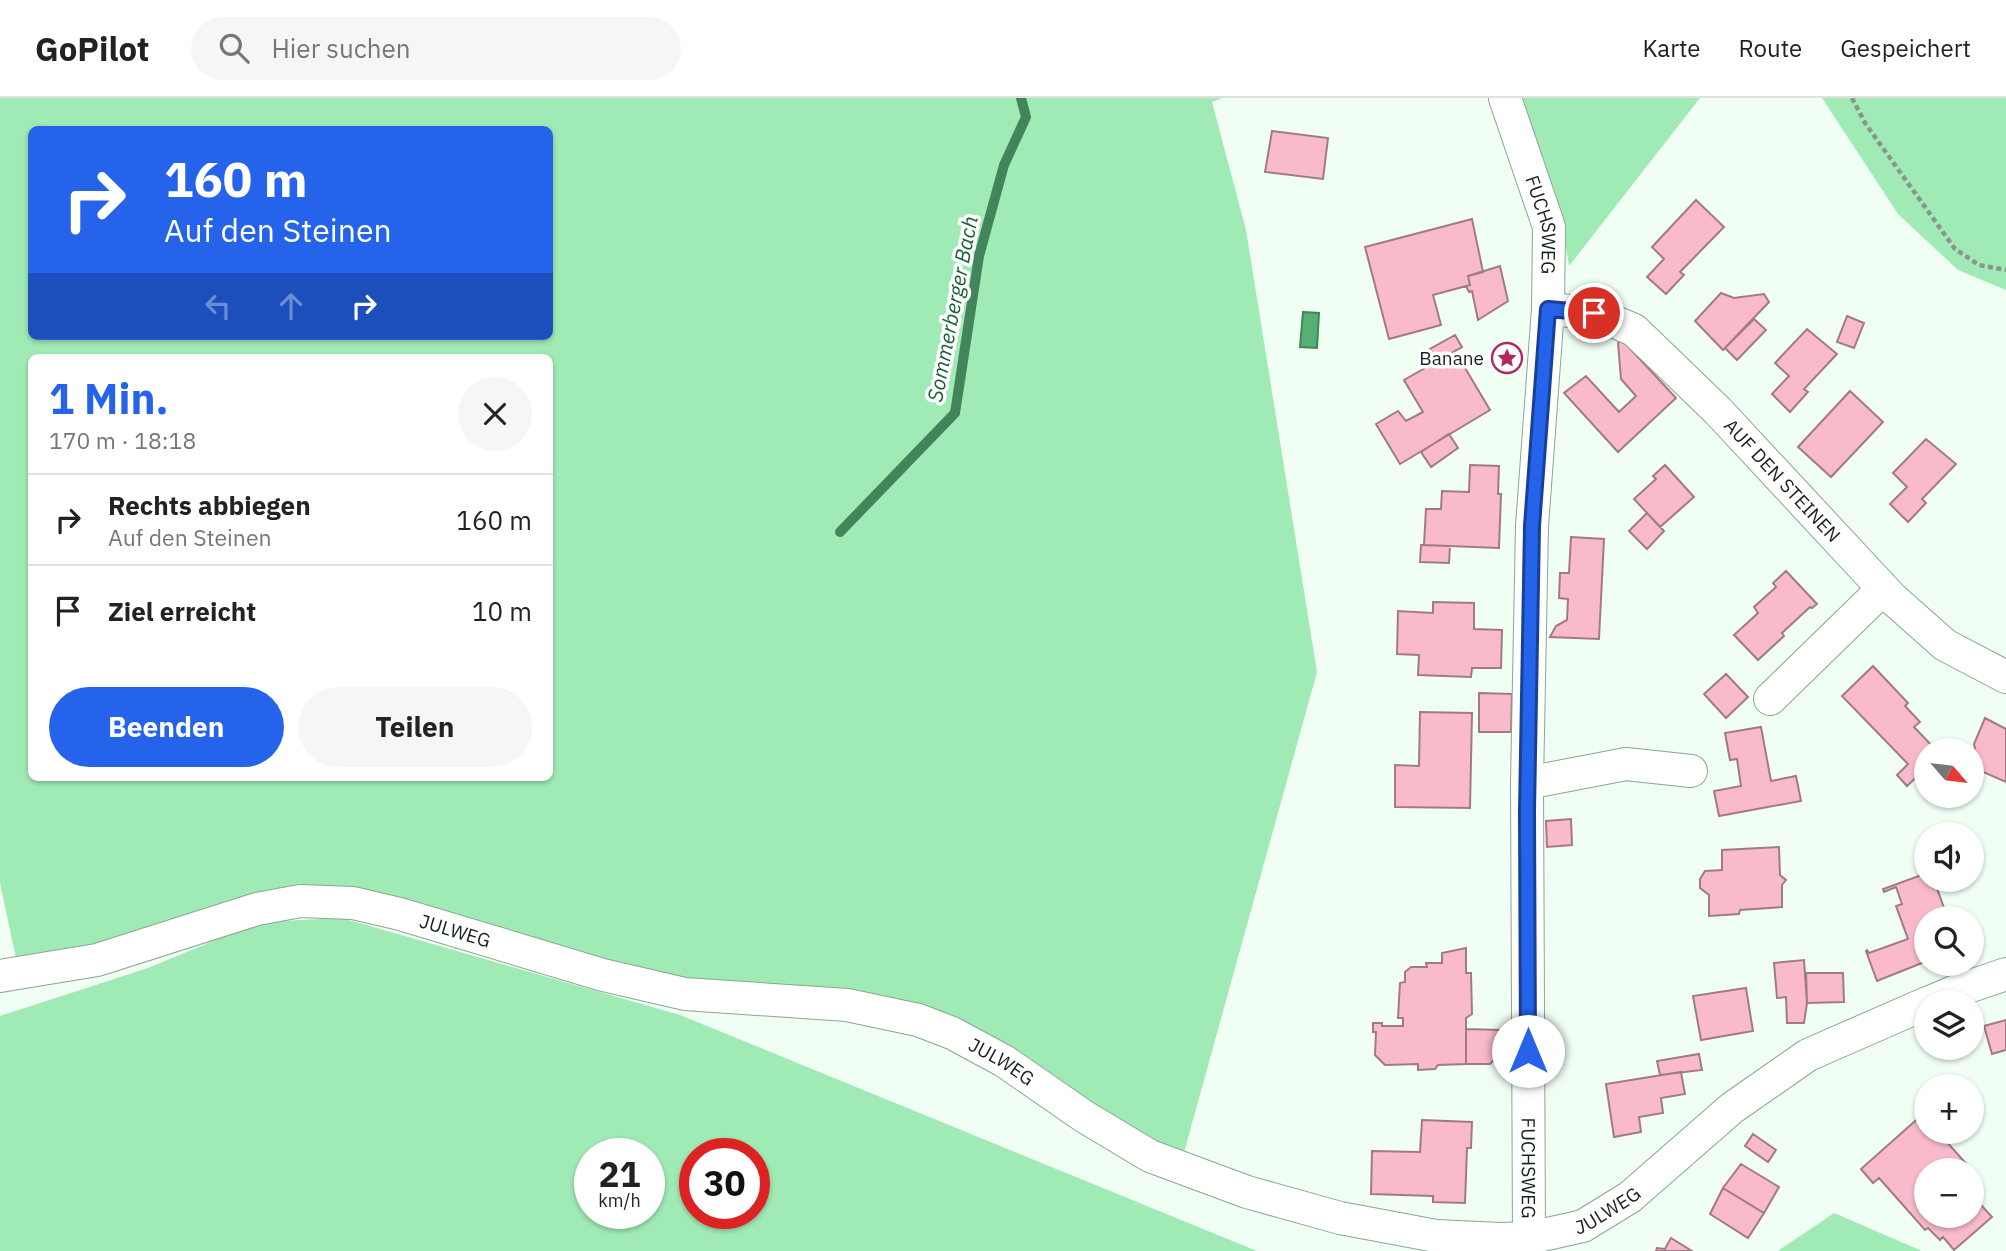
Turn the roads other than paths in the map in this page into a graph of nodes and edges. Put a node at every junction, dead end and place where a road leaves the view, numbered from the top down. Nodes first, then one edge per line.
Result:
1 (1505, 98) edge
2 (1548, 309) junction
3 (1883, 589) junction
4 (2006, 677) edge
5 (1770, 699) dead end
6 (1691, 771) dead end
7 (1527, 783) junction
8 (2006, 974) edge
9 (0, 976) edge
10 (1956, 990) edge
11 (1914, 1009) edge
12 (1529, 1238) junction

1 - 2 street, FUCHSWEG
2 - 3 street, AUF DEN STEINEN
2 - 7 street, FUCHSWEG
3 - 4 street, AUF DEN STEINEN
3 - 5 street
6 - 7 street
7 - 12 street, FUCHSWEG
8 - 10 street, JULWEG
9 - 12 street, JULWEG
11 - 12 street, JULWEG

